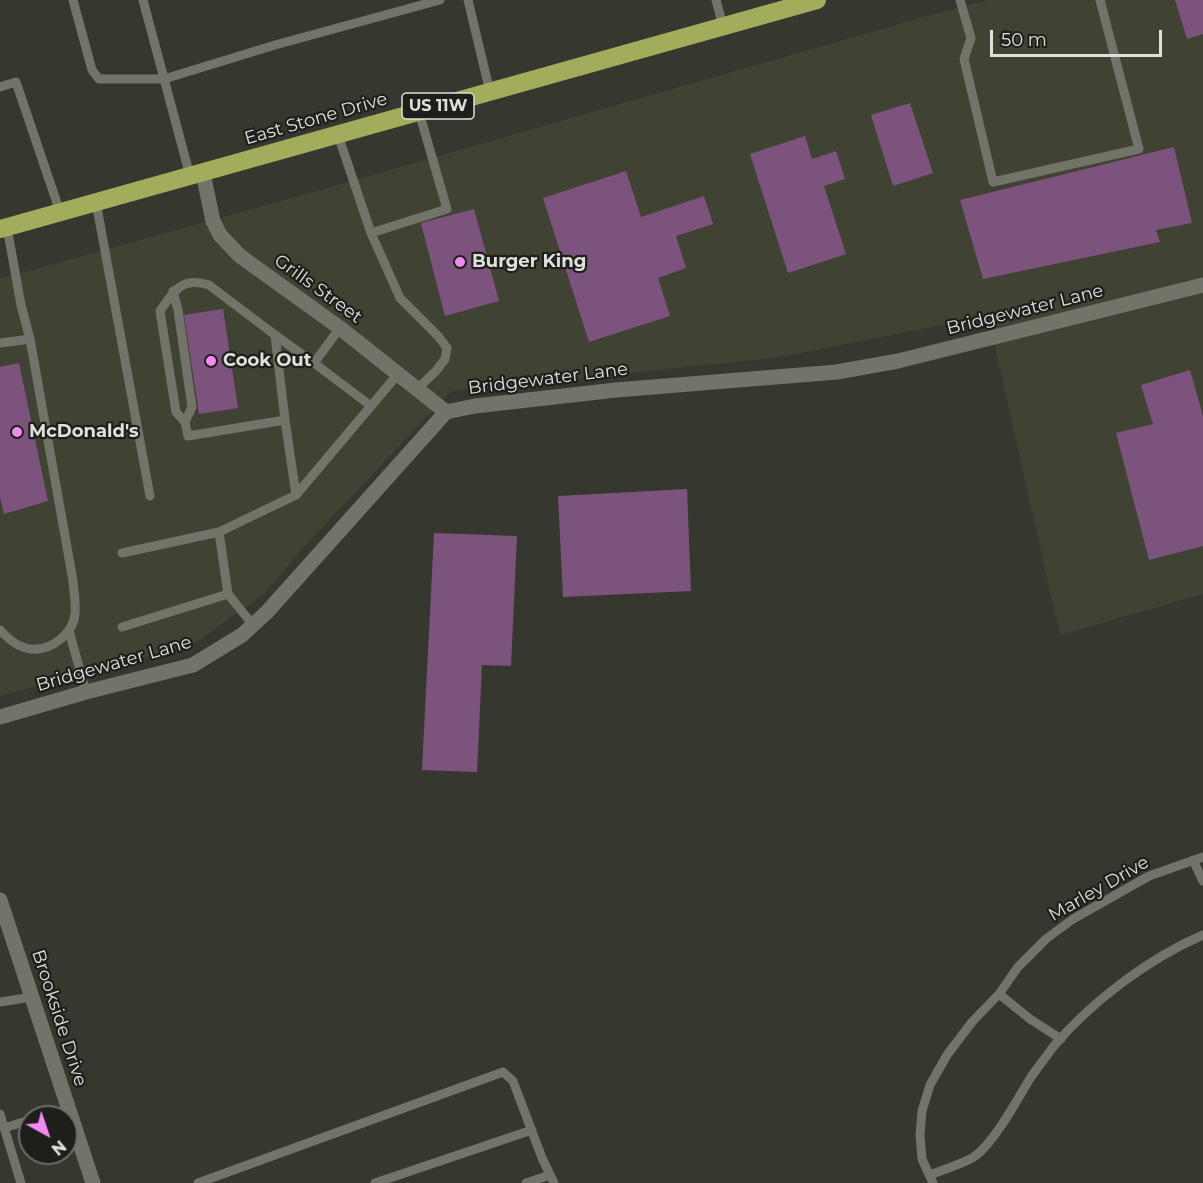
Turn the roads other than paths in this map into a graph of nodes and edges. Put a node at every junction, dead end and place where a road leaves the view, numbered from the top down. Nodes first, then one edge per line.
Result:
1 (73, 0) edge
2 (143, 0) edge
3 (440, 0) edge
4 (468, 0) edge
5 (716, 0) edge
6 (817, 0) edge
7 (960, 0) edge
8 (1100, 0) edge
9 (723, 26) junction
10 (164, 79) junction
11 (0, 87) edge
12 (490, 92) junction
13 (420, 112) junction
14 (338, 135) junction
15 (196, 174) junction
16 (96, 202) junction
17 (60, 212) junction
18 (4, 228) edge
19 (371, 233) junction
20 (1203, 285) edge
21 (173, 291) junction
22 (340, 328) junction
23 (275, 335) junction
24 (30, 339) junction
25 (0, 343) edge
26 (314, 363) junction
27 (398, 374) junction
28 (417, 389) junction
29 (371, 406) junction
30 (446, 412) junction
31 (285, 420) junction
32 (184, 422) junction
33 (296, 495) junction
34 (150, 496) dead end
35 (219, 532) junction
36 (122, 553) dead end
37 (228, 594) junction
38 (254, 625) junction
39 (122, 627) dead end
40 (0, 630) edge
41 (69, 631) junction
42 (86, 692) junction
43 (0, 717) edge
44 (1198, 859) edge
45 (1203, 881) edge
46 (0, 900) edge
47 (1203, 935) edge
48 (999, 994) junction
49 (32, 997) junction
50 (0, 1002) edge
51 (1060, 1039) junction
52 (67, 1105) edge
53 (0, 1114) edge
54 (18, 1124) edge
55 (4, 1128) junction
56 (532, 1130) junction
57 (78, 1139) edge
58 (552, 1179) edge
59 (931, 1179) edge
60 (21, 1183) edge
61 (93, 1183) edge
62 (198, 1183) edge
63 (375, 1183) edge
64 (526, 1183) edge

1 - 10 lane
2 - 10 lane
3 - 10 lane
4 - 12 lane
5 - 9 lane
6 - 9 highway, East Stone Drive / US 11W
7 - 8 lane
9 - 12 highway, East Stone Drive / US 11W
10 - 15 lane
11 - 17 lane
12 - 13 highway, East Stone Drive / US 11W
13 - 14 highway, East Stone Drive / US 11W
13 - 19 lane
14 - 15 highway, East Stone Drive / US 11W
14 - 19 lane
15 - 16 highway, East Stone Drive / US 11W
15 - 22 street, Grills Street
16 - 17 highway, East Stone Drive / US 11W
16 - 34 lane
17 - 18 highway, East Stone Drive / US 11W
18 - 24 lane
19 - 28 lane
20 - 30 street, Bridgewater Lane
21 - 23 lane
21 - 32 lane
21 - 32 lane
22 - 26 lane
22 - 27 street, Grills Street
23 - 26 lane
23 - 31 lane
24 - 25 lane
24 - 41 lane
26 - 29 lane
27 - 28 street, Grills Street
27 - 29 lane
28 - 30 street, Grills Street
29 - 33 lane
30 - 38 street, Bridgewater Lane
31 - 32 lane
31 - 33 lane
33 - 35 lane
35 - 36 lane
35 - 37 lane
37 - 38 lane
37 - 39 lane
38 - 42 street, Bridgewater Lane
40 - 41 lane
41 - 42 lane
42 - 43 street, Bridgewater Lane
44 - 45 lane
44 - 48 lane, Marley Drive
46 - 49 street, Brookside Drive
47 - 51 lane, Marley Drive
48 - 51 lane
48 - 59 lane, Marley Drive
49 - 50 lane
49 - 52 street, Brookside Drive
51 - 59 lane, Marley Drive
53 - 55 lane
54 - 55 lane
55 - 60 lane
56 - 58 lane
56 - 62 lane
56 - 63 lane
57 - 61 street, Brookside Drive
58 - 64 lane

